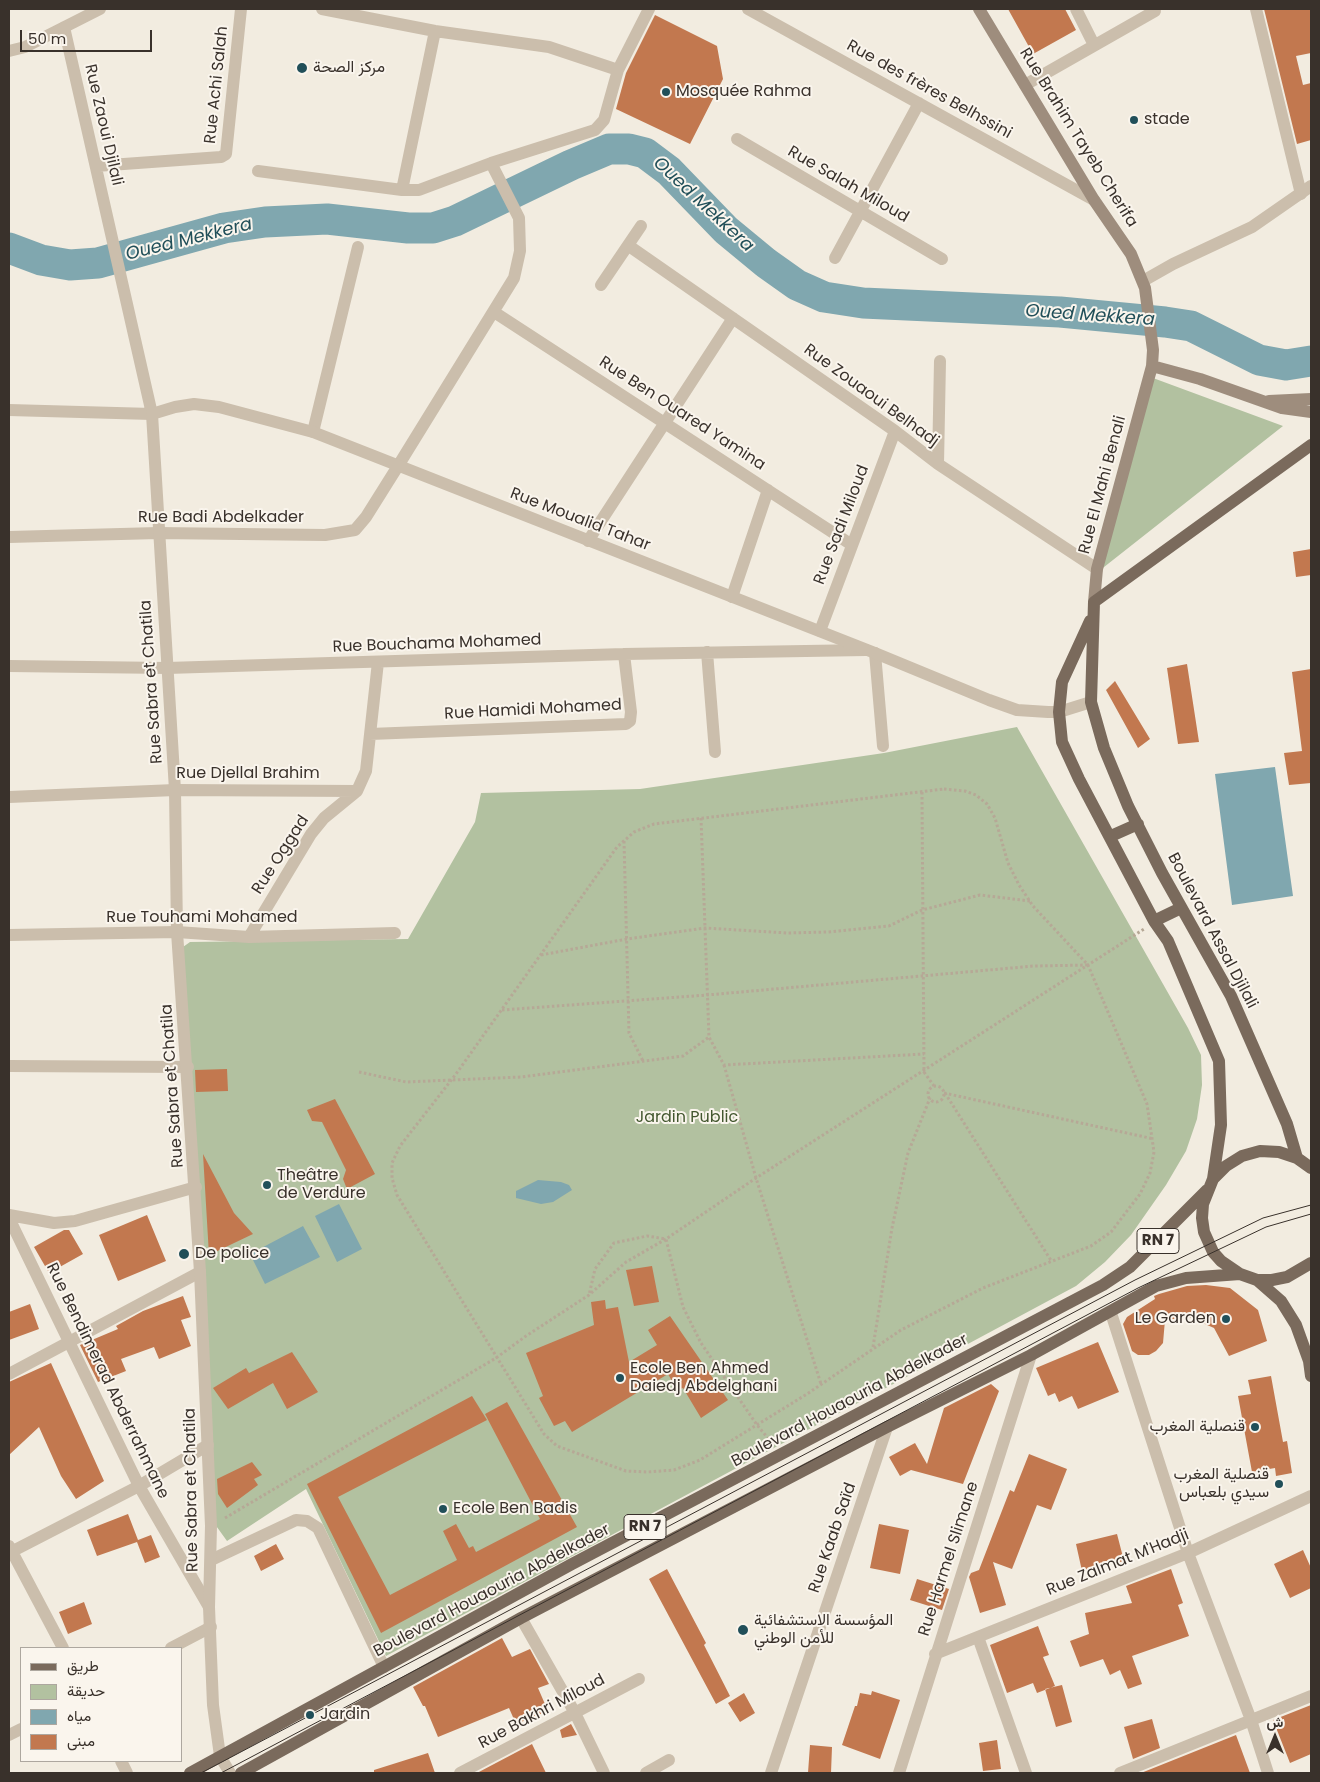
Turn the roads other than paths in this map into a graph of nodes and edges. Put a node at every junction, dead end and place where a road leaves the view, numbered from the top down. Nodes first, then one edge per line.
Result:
1 (100, 9) edge
2 (241, 9) edge
3 (322, 9) edge
4 (649, 9) edge
5 (748, 9) edge
6 (1076, 9) edge
7 (1256, 9) edge
8 (983, 10) edge
9 (1155, 11) dead end
10 (64, 27) junction
11 (435, 31) junction
12 (1094, 45) junction
13 (9, 51) edge
14 (618, 70) junction
15 (1024, 85) junction
16 (919, 103) junction
17 (737, 139) dead end
18 (491, 163) junction
19 (96, 166) junction
20 (258, 171) dead end
21 (402, 190) junction
22 (1306, 190) edge
23 (1094, 200) junction
24 (860, 211) junction
25 (641, 226) dead end
26 (629, 246) junction
27 (358, 248) dead end
28 (835, 258) dead end
29 (942, 259) dead end
30 (1144, 284) junction
31 (601, 285) dead end
32 (494, 312) junction
33 (733, 318) junction
34 (1153, 350) joint
35 (940, 361) dead end
36 (1152, 366) junction
37 (1311, 399) edge
38 (1263, 402) junction
39 (9, 410) edge
40 (1311, 412) edge
41 (152, 414) junction
42 (664, 422) junction
43 (895, 431) junction
44 (313, 432) junction
45 (1311, 439) edge
46 (1306, 447) edge
47 (938, 464) junction
48 (398, 466) junction
49 (768, 490) junction
50 (158, 533) junction
51 (9, 537) edge
52 (588, 541) junction
53 (852, 544) junction
54 (1097, 569) junction
55 (732, 597) junction
56 (1094, 608) junction
57 (820, 631) junction
58 (707, 652) junction
59 (871, 652) junction
60 (624, 654) junction
61 (378, 662) junction
62 (9, 666) edge
63 (167, 668) junction
64 (1091, 702) junction
65 (1059, 712) junction
66 (370, 734) junction
67 (883, 746) dead end
68 (715, 752) dead end
69 (176, 790) junction
70 (357, 791) junction
71 (9, 797) edge
72 (1138, 824) junction
73 (1110, 836) junction
74 (1181, 908) junction
75 (1154, 921) junction
76 (177, 932) junction
77 (395, 933) dead end
78 (9, 935) edge
79 (249, 937) junction
80 (9, 1066) edge
81 (188, 1067) junction
82 (1297, 1158) junction
83 (1311, 1168) edge
84 (1210, 1184) junction
85 (196, 1187) junction
86 (9, 1217) edge
87 (1311, 1263) edge
88 (200, 1272) junction
89 (1240, 1274) junction
90 (1257, 1280) junction
91 (1110, 1313) junction
92 (68, 1343) junction
93 (1031, 1356) junction
94 (9, 1374) edge
95 (1311, 1376) edge
96 (887, 1428) junction
97 (208, 1445) junction
98 (139, 1486) junction
99 (1311, 1496) edge
100 (10, 1550) edge
101 (1188, 1553) junction
102 (210, 1560) junction
103 (209, 1607) junction
104 (521, 1618) junction
105 (211, 1627) junction
106 (978, 1637) junction
107 (62, 1647) edge
108 (174, 1647) edge
109 (935, 1654) junction
110 (384, 1667) junction
111 (639, 1679) dead end
112 (1311, 1696) edge
113 (575, 1713) junction
114 (1251, 1720) junction
115 (20, 1730) edge
116 (9, 1736) edge
117 (220, 1756) junction
118 (669, 1760) dead end
119 (190, 1773) edge
120 (230, 1773) edge
121 (241, 1773) edge
122 (460, 1773) edge
123 (604, 1773) edge
124 (646, 1773) edge
125 (771, 1773) edge
126 (899, 1773) edge
127 (1026, 1773) edge
128 (1120, 1773) edge
129 (1268, 1773) edge

1 - 10 street
2 - 19 street, Rue Achi Salah
3 - 11 street
4 - 14 street
5 - 16 street, Rue des frères Belhssini
6 - 12 street
7 - 22 street
8 - 15 main road, Rue Brahim Tayeb Cherifa
9 - 12 street
10 - 13 street
10 - 19 street, Rue Zaoui Djilali
11 - 14 street
11 - 21 street
12 - 15 street
14 - 18 street
15 - 23 main road, Rue Brahim Tayeb Cherifa
16 - 23 street, Rue des frères Belhssini
16 - 24 street
17 - 24 street, Rue Salah Miloud
18 - 21 street
18 - 32 street
19 - 41 street, Rue Zaoui Djilali
20 - 21 street
22 - 30 street
23 - 30 main road, Rue Brahim Tayeb Cherifa
24 - 28 street
24 - 29 street, Rue Salah Miloud
25 - 26 street
26 - 31 street
26 - 33 street, Rue Zouaoui Belhadj
27 - 44 street
30 - 34 main road, Rue Brahim Tayeb Cherifa
32 - 42 street, Rue Ben Ouared Yamina
32 - 48 street
33 - 42 street
33 - 43 street, Rue Zouaoui Belhadj
34 - 36 main road, Rue El Mahi Benali
35 - 47 street
36 - 38 main road
36 - 54 main road, Rue El Mahi Benali
37 - 38 main road
38 - 40 main road
39 - 41 street, Rue Moualid Tahar
41 - 44 street, Rue Moualid Tahar
41 - 50 street, Rue Sabra et Chatila
42 - 49 street, Rue Ben Ouared Yamina
42 - 52 street
43 - 47 street, Rue Zouaoui Belhadj
43 - 53 street, Rue Sadi Miloud
44 - 48 street, Rue Moualid Tahar
45 - 46 main road
46 - 56 main road
47 - 54 street, Rue Zouaoui Belhadj
48 - 50 street, Rue Badi Abdelkader
48 - 52 street, Rue Moualid Tahar
49 - 53 street, Rue Ben Ouared Yamina
49 - 55 street
50 - 51 street, Rue Badi Abdelkader
50 - 63 street, Rue Sabra et Chatila
52 - 55 street, Rue Moualid Tahar
53 - 57 street, Rue Sadi Miloud
54 - 56 main road, Rue El Mahi Benali
55 - 57 street, Rue Moualid Tahar
56 - 64 main road, Boulevard Assal Djilali
56 - 65 main road
57 - 59 street, Rue Moualid Tahar
58 - 59 street, Rue Bouchama Mohamed
58 - 60 street, Rue Bouchama Mohamed
58 - 68 street
59 - 65 street, Rue Moualid Tahar
59 - 67 street
60 - 61 street, Rue Bouchama Mohamed
60 - 66 street, Rue Hamidi Mohamed
61 - 63 street, Rue Bouchama Mohamed
61 - 66 street
62 - 63 street, Rue Bouchama Mohamed
63 - 69 street, Rue Sabra et Chatila
64 - 65 street
64 - 72 main road, Boulevard Assal Djilali
65 - 73 main road
66 - 70 street
69 - 70 street, Rue Djellal Brahim
69 - 71 street, Rue Djellal Brahim
69 - 76 street, Rue Sabra et Chatila
70 - 79 street, Rue Oggad
72 - 73 main road
72 - 74 main road, Boulevard Assal Djilali
73 - 75 main road
74 - 75 main road
74 - 82 main road, Boulevard Assal Djilali
75 - 84 main road
76 - 78 street, Rue Touhami Mohamed
76 - 79 street, Rue Touhami Mohamed
76 - 81 street, Rue Sabra et Chatila
77 - 79 street, Rue Touhami Mohamed
80 - 81 street
81 - 85 street, Rue Sabra et Chatila
82 - 83 main road
82 - 84 main road
84 - 89 main road
84 - 110 main road, Boulevard Houaouria Abdelkader / RN 7
85 - 86 street
85 - 88 street, Rue Sabra et Chatila
86 - 92 street, Rue Bendimerad Abderrahmane
87 - 90 main road
88 - 92 street
88 - 97 street, Rue Sabra et Chatila
89 - 90 main road
89 - 91 main road, RN 7
90 - 95 main road
91 - 93 main road, RN 7
91 - 101 street
92 - 94 street
92 - 98 street, Rue Bendimerad Abderrahmane
93 - 96 main road, RN 7
93 - 109 street, Rue Harmel Slimane
96 - 104 main road, RN 7
96 - 125 street, Rue Kaab Saïd
97 - 98 street
97 - 102 street, Rue Sabra et Chatila
98 - 100 street
98 - 103 street, Rue Bendimerad Abderrahmane
99 - 101 street, Rue Zalmat M'Hadji
100 - 107 street
101 - 106 street, Rue Zalmat M'Hadji
101 - 114 street
102 - 103 street, Rue Sabra et Chatila
102 - 110 street
103 - 105 street, Rue Sabra et Chatila
104 - 113 street
104 - 121 main road, RN 7
105 - 108 street
105 - 117 street, Rue Sabra et Chatila
106 - 109 street, Rue Zalmat M'Hadji
106 - 127 street
109 - 126 street, Rue Harmel Slimane
110 - 117 main road, Boulevard Houaouria Abdelkader / RN 7
111 - 113 street, Rue Bakhri Miloud
112 - 114 street
113 - 122 street, Rue Bakhri Miloud
113 - 123 street
114 - 128 street
114 - 129 street
115 - 116 street
117 - 119 main road, Boulevard Houaouria Abdelkader / RN 7
117 - 120 street
118 - 124 street

